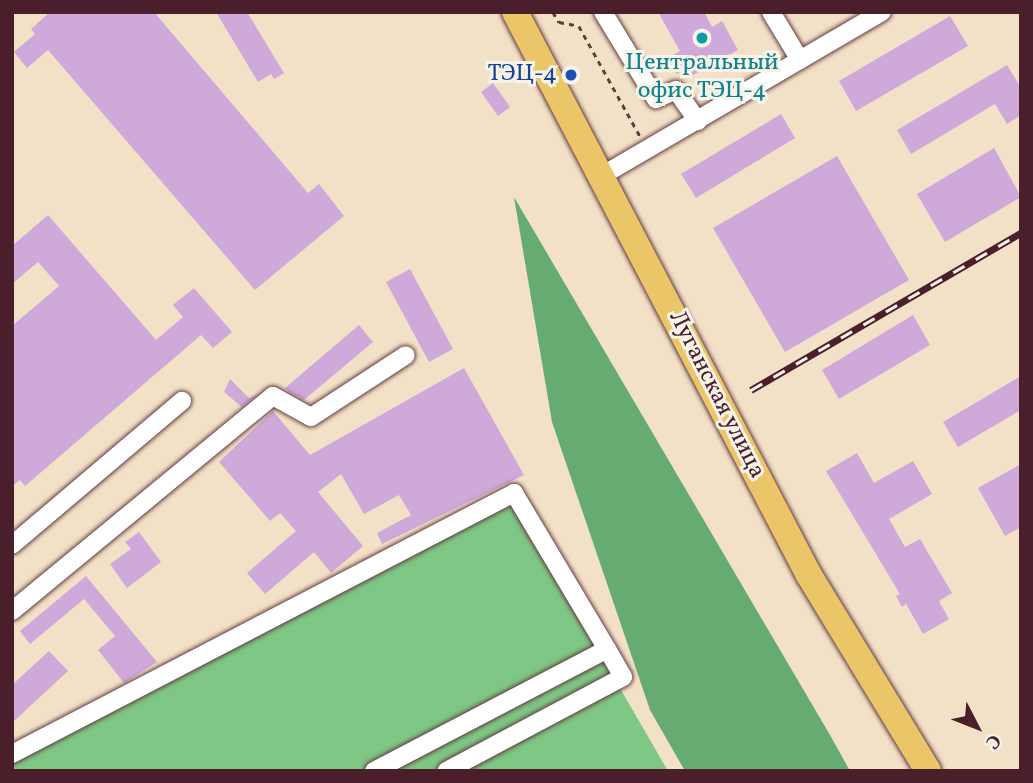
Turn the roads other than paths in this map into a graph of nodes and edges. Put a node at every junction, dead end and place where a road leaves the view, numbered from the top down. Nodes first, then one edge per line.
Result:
1 (515, 12) edge
2 (603, 12) edge
3 (771, 12) edge
4 (882, 12) edge
5 (800, 60) junction
6 (698, 121) junction
7 (603, 174) junction
8 (406, 355) dead end
9 (183, 401) dead end
10 (12, 545) edge
11 (12, 611) edge
12 (607, 649) junction
13 (12, 754) edge
14 (374, 771) edge
15 (446, 771) edge
16 (928, 771) edge

1 - 7 highway, Луганская улица
2 - 6 street
3 - 5 street
4 - 5 street
5 - 6 street
6 - 7 street
7 - 16 highway, Луганская улица
8 - 11 street
9 - 10 street
12 - 13 street
12 - 14 street
12 - 15 street

